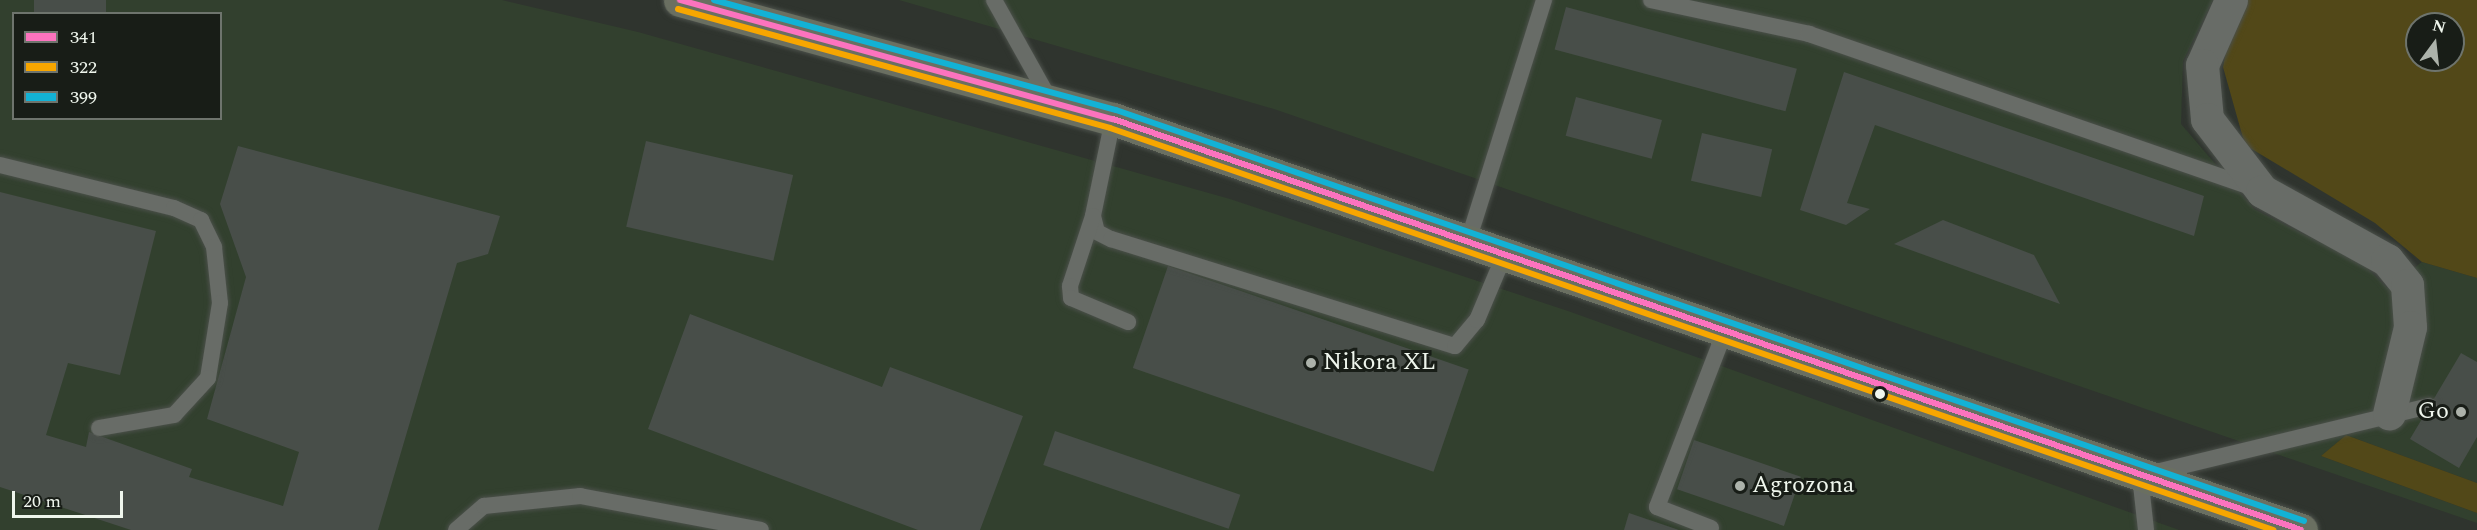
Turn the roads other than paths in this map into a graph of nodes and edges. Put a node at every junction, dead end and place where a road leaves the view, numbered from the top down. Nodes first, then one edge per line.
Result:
1 (680, 0) edge
2 (994, 0) edge
3 (1544, 0) edge
4 (1651, 0) edge
5 (2231, 0) edge
6 (723, 5) edge
7 (1050, 100) junction
8 (1113, 119) junction
9 (0, 165) edge
10 (2262, 191) junction
11 (1093, 216) junction
12 (1469, 238) junction
13 (1506, 251) junction
14 (1128, 322) dead end
15 (1726, 328) junction
16 (2429, 406) dead end
17 (2390, 414) junction
18 (99, 428) dead end
19 (2140, 476) junction
20 (1711, 528) dead end
21 (456, 530) edge
22 (761, 530) edge
23 (2146, 530) edge
24 (2301, 530) edge

1 - 6 highway
2 - 7 lane
3 - 12 lane
4 - 10 lane
5 - 10 street
6 - 7 highway
7 - 8 highway
8 - 11 lane
8 - 12 highway
9 - 18 lane
10 - 17 street
11 - 13 lane
11 - 14 lane
12 - 13 highway
13 - 15 highway
15 - 19 highway
15 - 20 lane
16 - 17 lane
17 - 19 lane
19 - 23 lane
19 - 24 highway
21 - 22 lane

